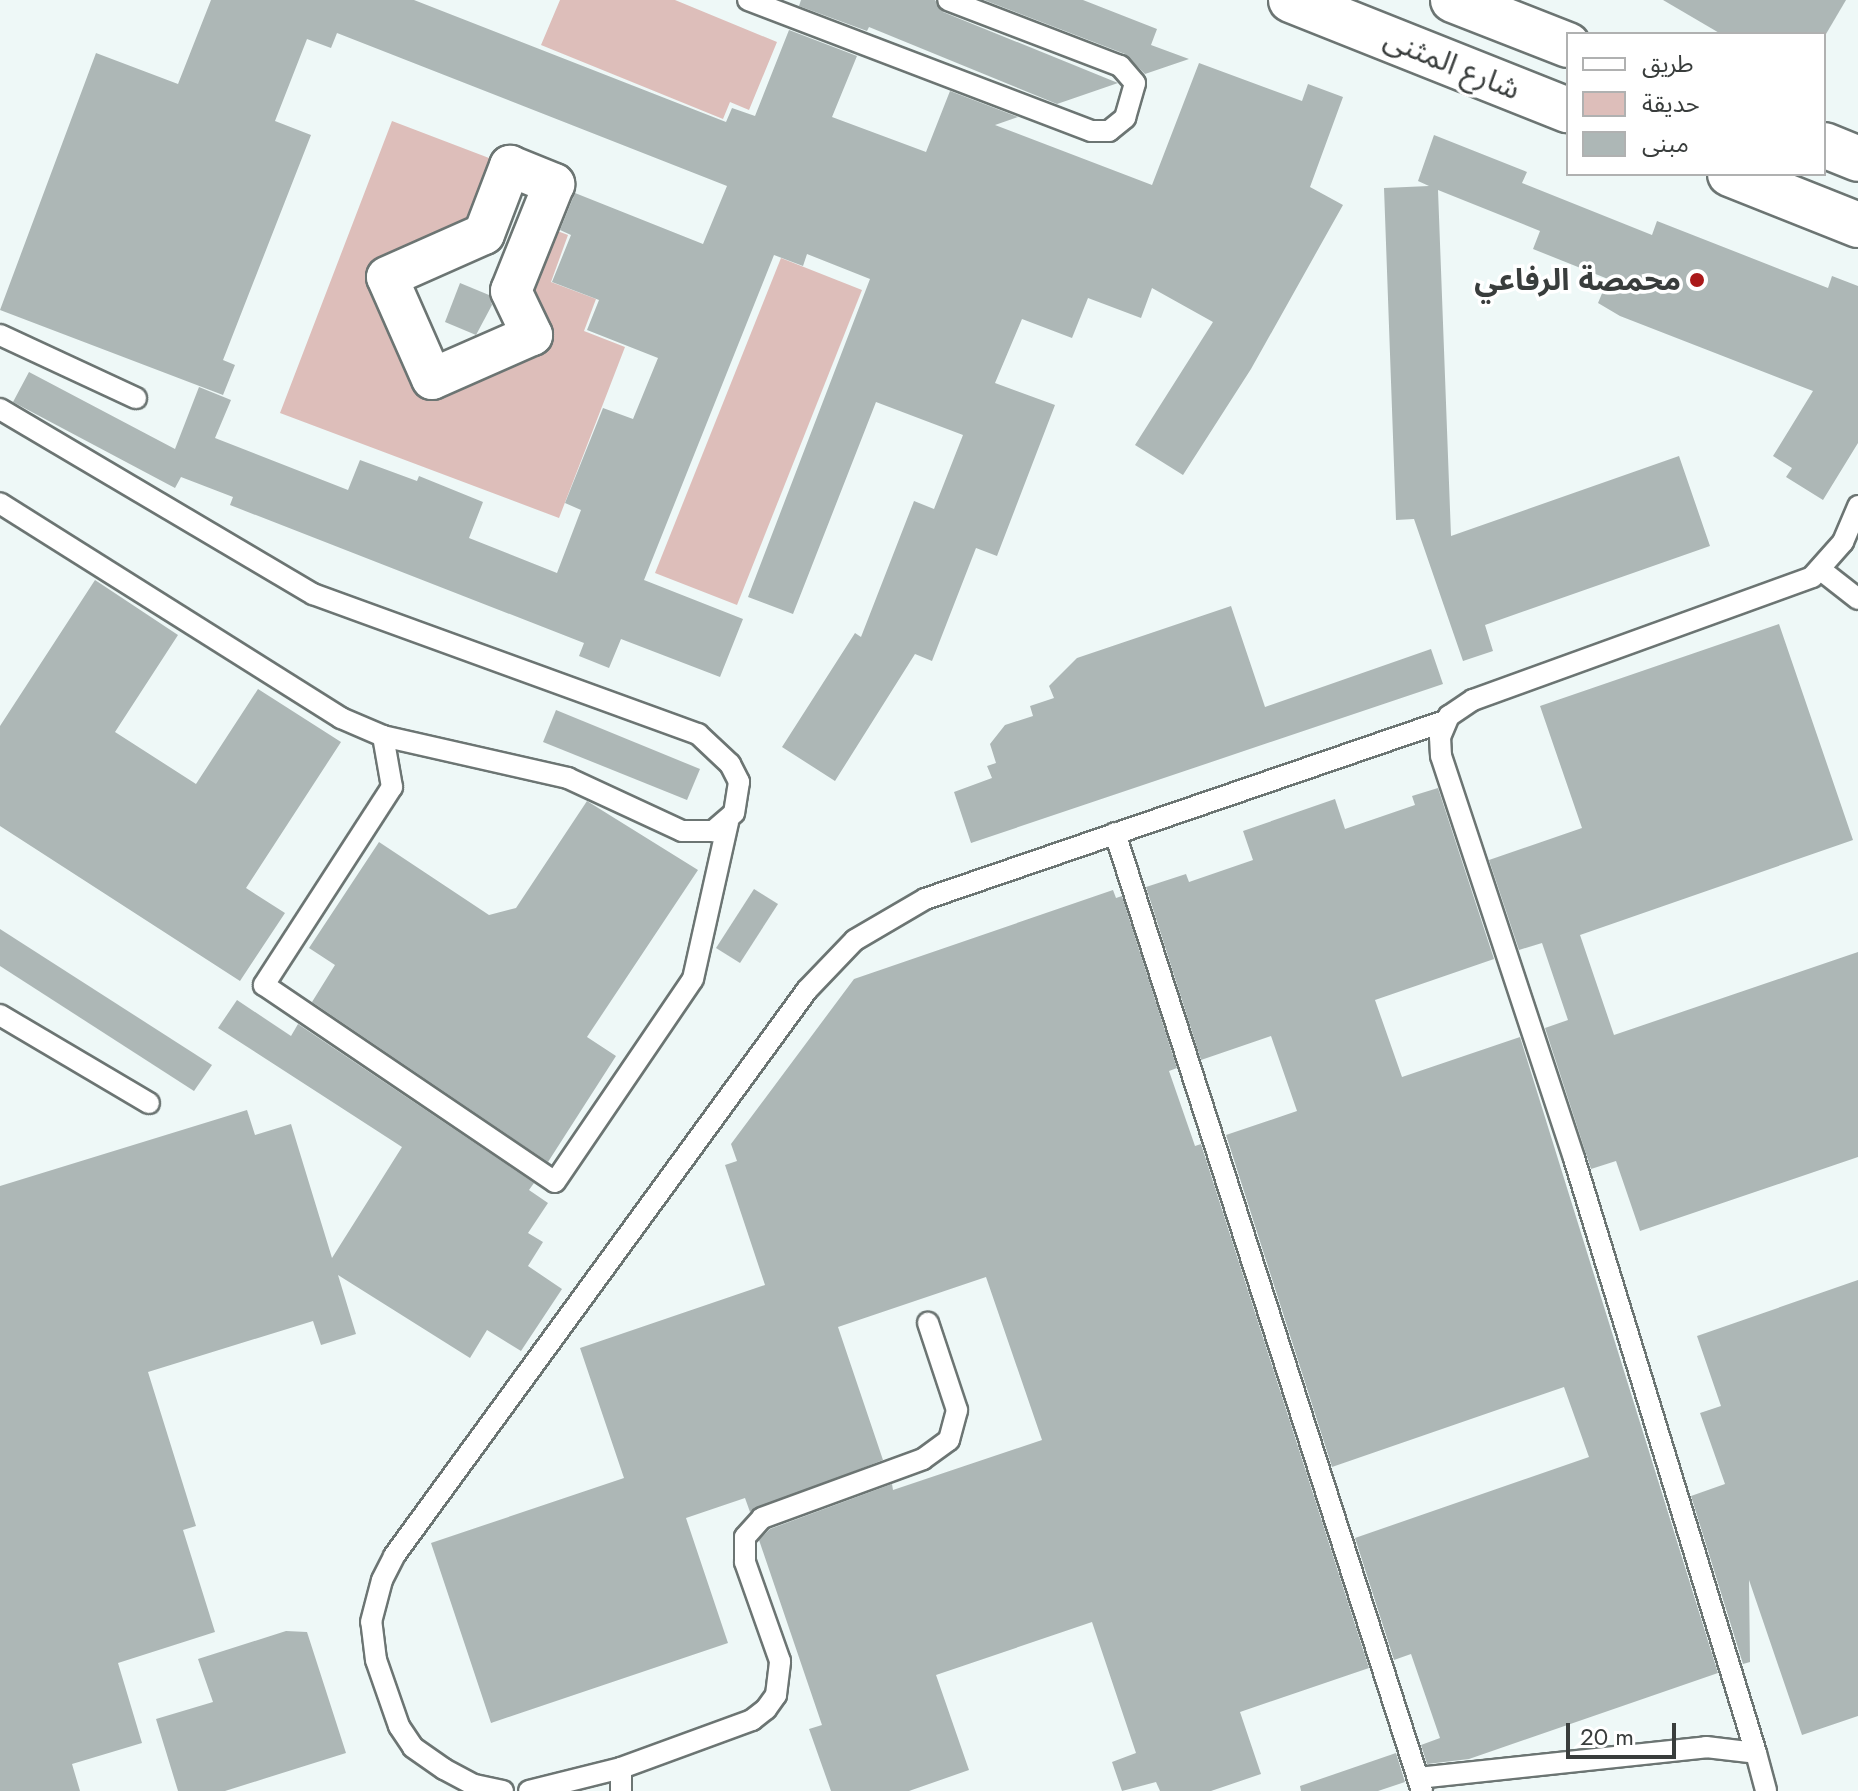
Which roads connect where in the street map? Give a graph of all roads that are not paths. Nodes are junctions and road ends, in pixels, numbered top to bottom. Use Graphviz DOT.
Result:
graph roads {
  1 [pos="748,0"];
  2 [pos="948,0"];
  3 [pos="1291,0"];
  4 [pos="1453,0"];
  5 [pos="1523,12"];
  6 [pos="1566,44"];
  7 [pos="1566,109"];
  8 [pos="1735,176"];
  9 [pos="1858,225"];
  10 [pos="484,234"];
  11 [pos="0,335"];
  12 [pos="136,398"];
  13 [pos="0,409"];
  14 [pos="0,503"];
  15 [pos="1858,506"];
  16 [pos="1821,570"];
  17 [pos="1858,599"];
  18 [pos="1445,721"];
  19 [pos="383,736"];
  20 [pos="728,822"];
  21 [pos="1115,833"];
  22 [pos="0,1015"];
  23 [pos="149,1103"];
  24 [pos="928,1323"];
  25 [pos="1756,1753"];
  26 [pos="621,1768"];
  27 [pos="1420,1784"];
  28 [pos="583,1786"];
  29 [pos="503,1791"];
  30 [pos="529,1791"];
  31 [pos="621,1791"];
  32 [pos="1766,1791"];
  1 -- 2 [label="lane"];
  3 -- 7 [label="street, شارع المثنى"];
  4 -- 5 [label="street, شارع المثنى"];
  5 -- 6 [label="street, شارع المثنى"];
  8 -- 9 [label="street"];
  10 -- 10 [label="street"];
  11 -- 12 [label="lane"];
  13 -- 20 [label="lane"];
  14 -- 19 [label="lane"];
  15 -- 16 [label="lane"];
  16 -- 17 [label="lane"];
  16 -- 18 [label="lane"];
  18 -- 21 [label="lane"];
  18 -- 25 [label="lane"];
  19 -- 20 [label="lane"];
  19 -- 20 [label="lane"];
  21 -- 27 [label="lane"];
  21 -- 29 [label="lane"];
  22 -- 23 [label="lane"];
  24 -- 26 [label="lane"];
  25 -- 27 [label="lane"];
  25 -- 32 [label="lane"];
  26 -- 28 [label="lane"];
  26 -- 31 [label="lane"];
  28 -- 30 [label="lane"];
}
